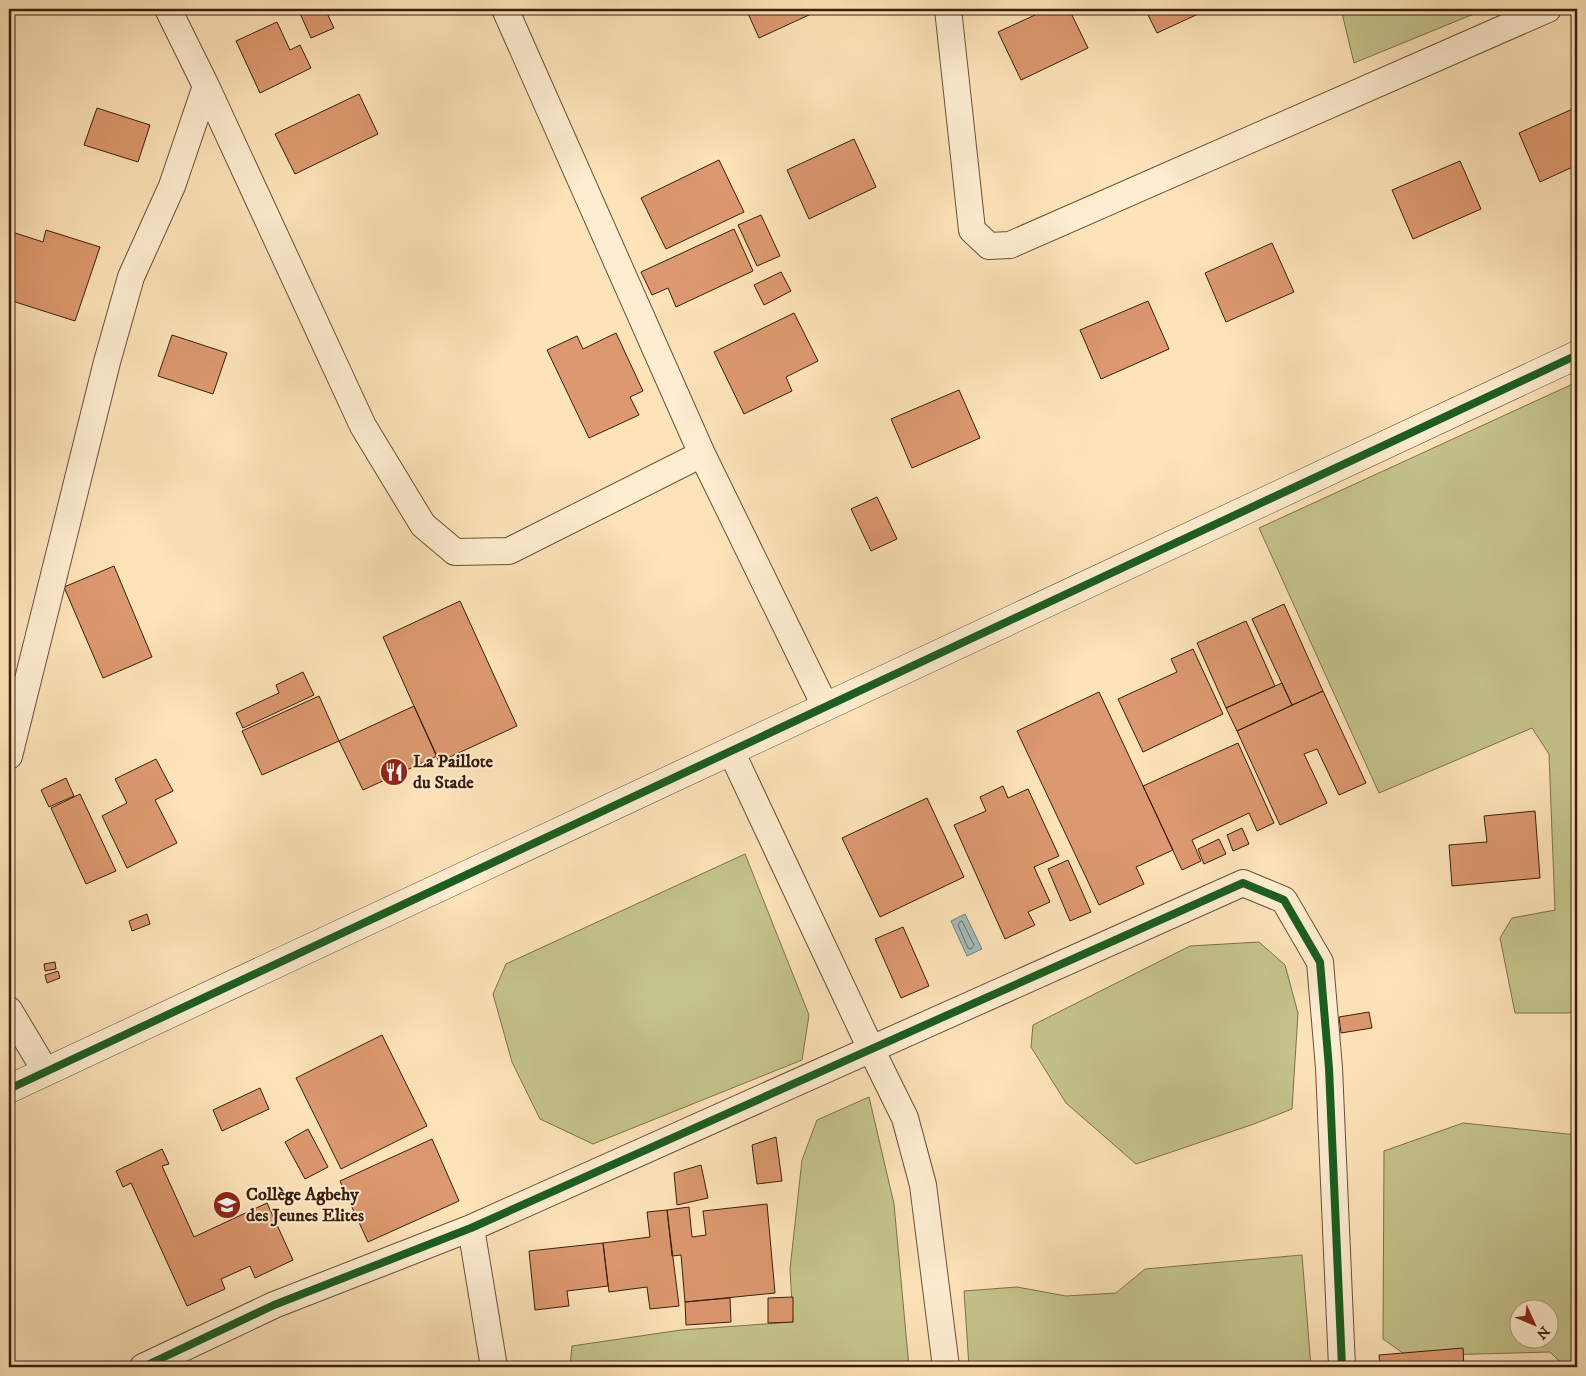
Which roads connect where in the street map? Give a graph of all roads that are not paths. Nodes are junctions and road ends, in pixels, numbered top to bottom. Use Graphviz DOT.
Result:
graph roads {
  1 [pos="168,9"];
  2 [pos="505,9"];
  3 [pos="948,9"];
  4 [pos="1548,9"];
  5 [pos="206,86"];
  6 [pos="1577,355"];
  7 [pos="702,454"];
  8 [pos="825,706"];
  9 [pos="731,751"];
  10 [pos="9,756"];
  11 [pos="9,1010"];
  12 [pos="871,1049"];
  13 [pos="46,1072"];
  14 [pos="9,1089"];
  15 [pos="471,1228"];
  16 [pos="143,1367"];
  17 [pos="494,1367"];
  18 [pos="946,1367"];
  19 [pos="1342,1367"];
  1 -- 5 [label="street"];
  2 -- 7 [label="street"];
  3 -- 4 [label="street"];
  5 -- 7 [label="street"];
  5 -- 10 [label="street"];
  6 -- 8 [label="street"];
  7 -- 8 [label="street"];
  8 -- 9 [label="street"];
  9 -- 12 [label="street"];
  9 -- 13 [label="street"];
  11 -- 13 [label="street"];
  12 -- 15 [label="street"];
  12 -- 18 [label="street"];
  12 -- 19 [label="street"];
  13 -- 14 [label="street"];
  15 -- 16 [label="street"];
  15 -- 17 [label="street"];
}
